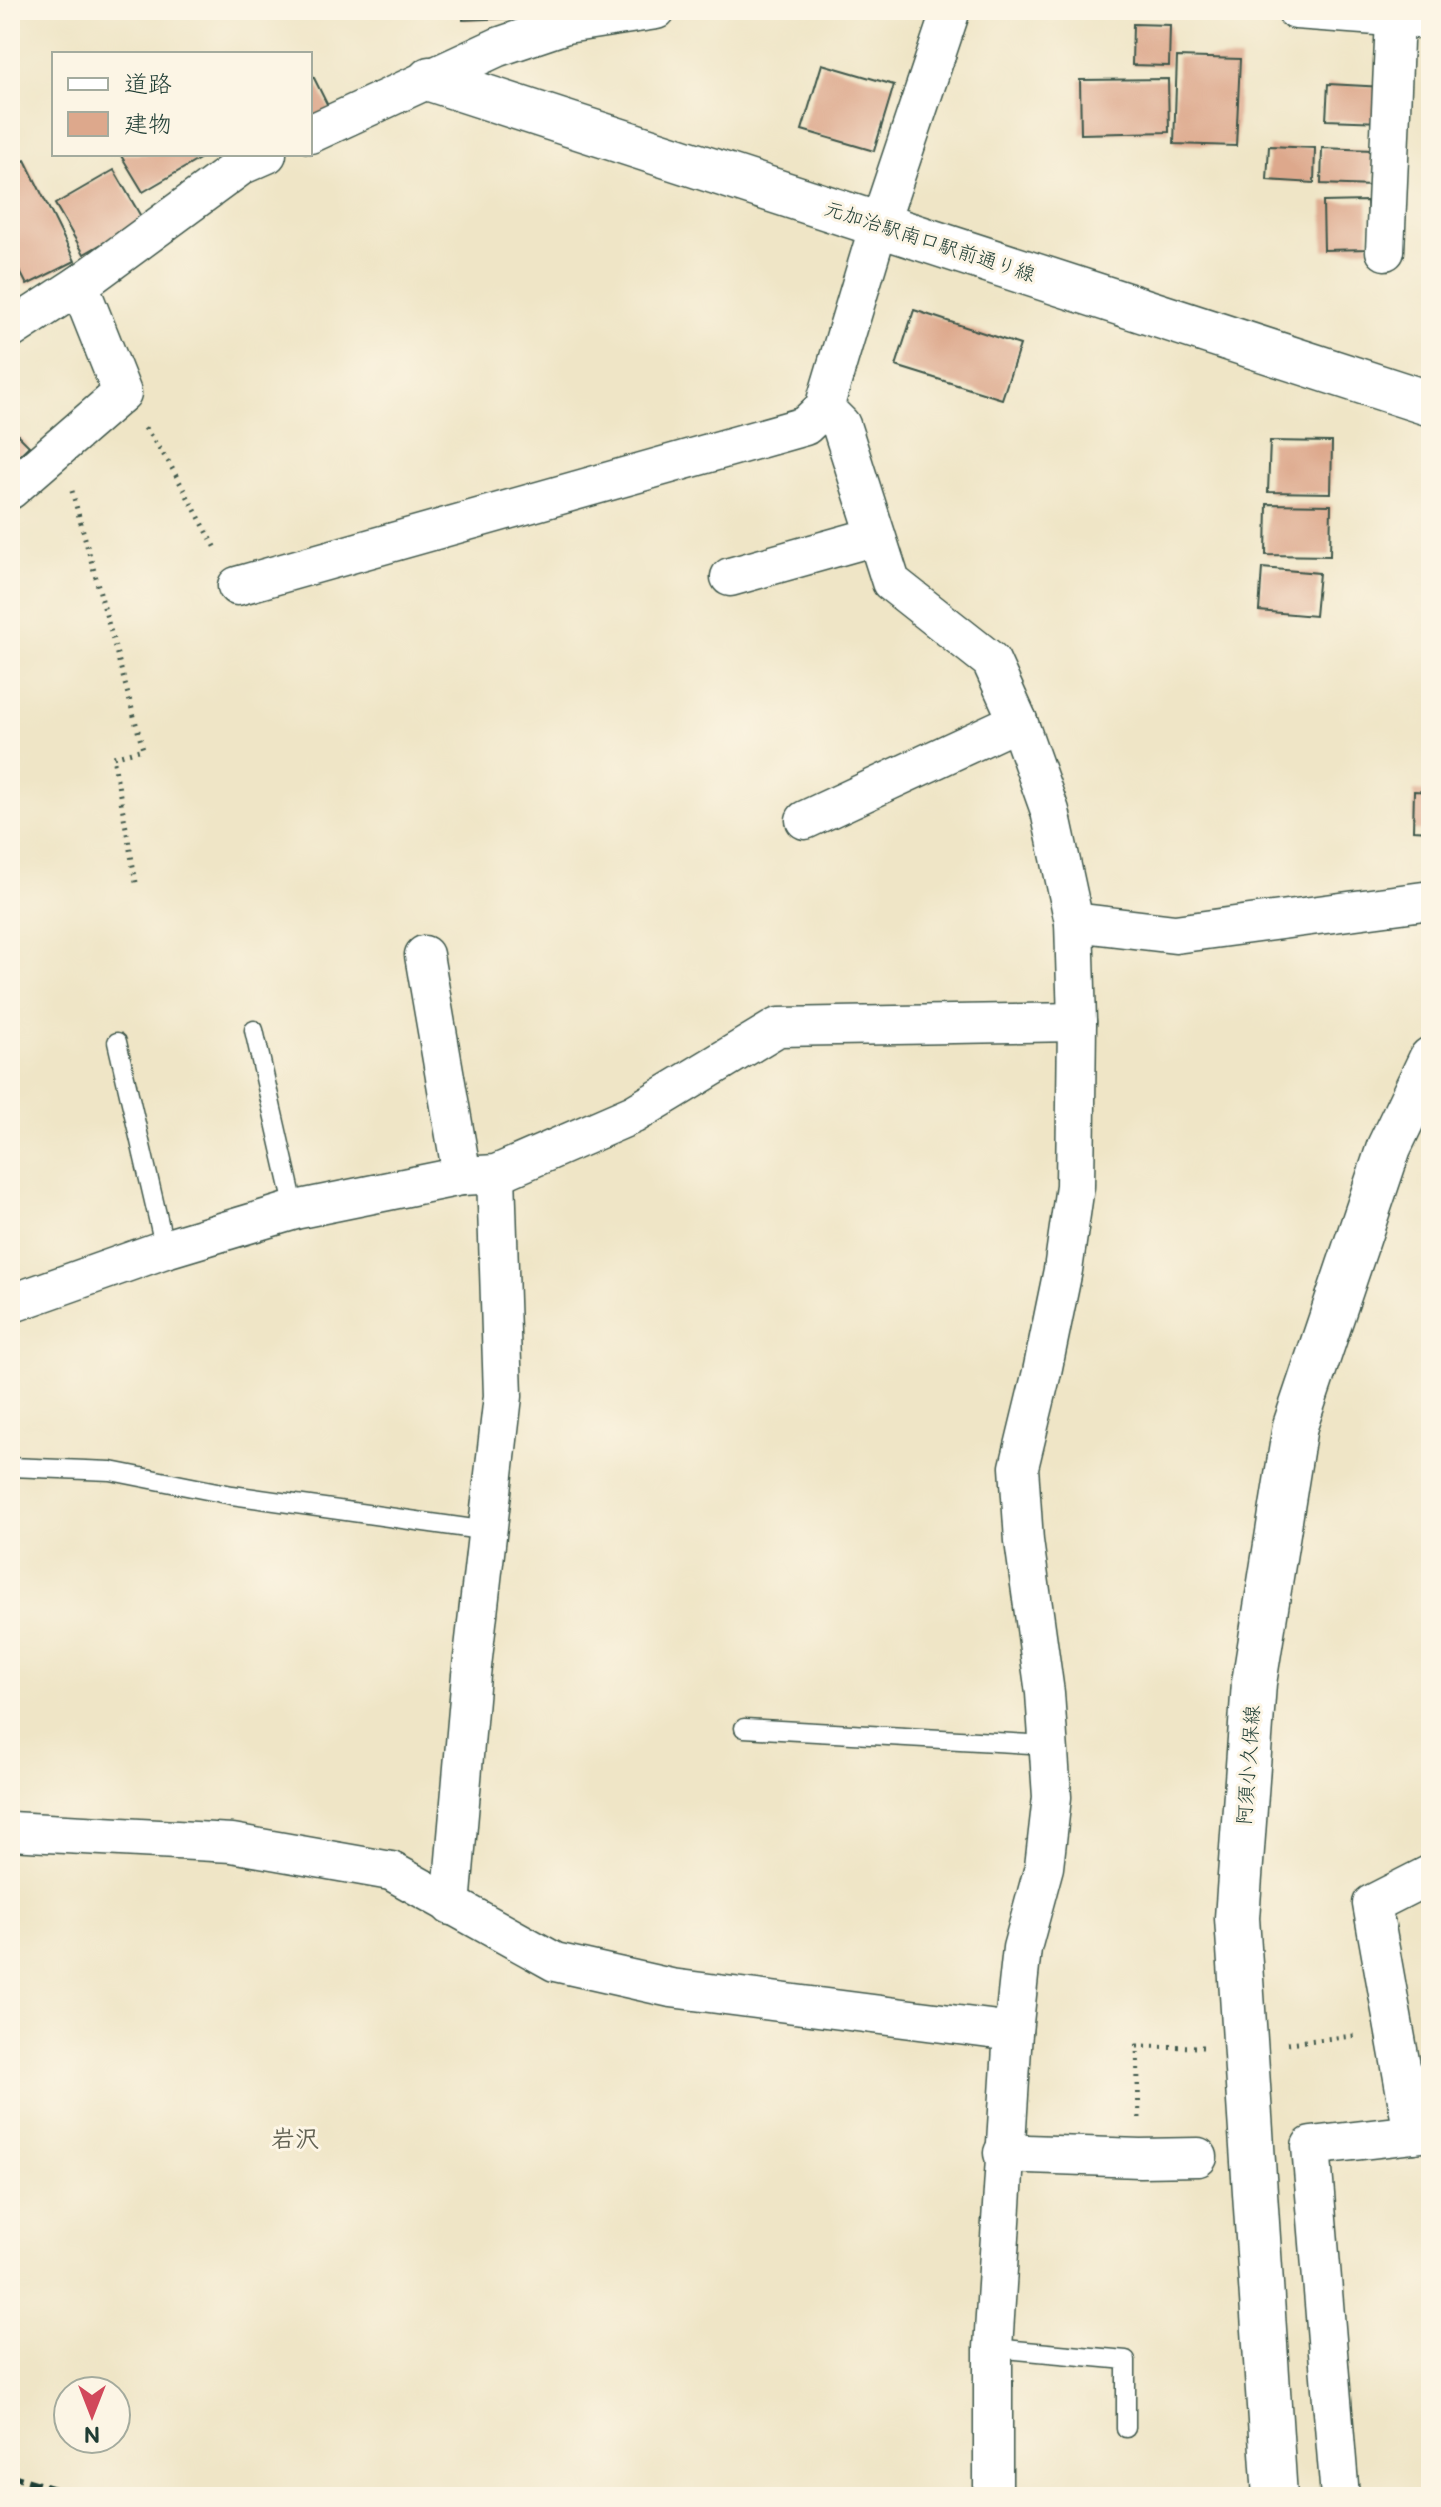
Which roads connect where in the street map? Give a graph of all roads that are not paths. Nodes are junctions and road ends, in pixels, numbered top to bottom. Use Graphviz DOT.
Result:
graph roads {
  1 [pos="656,10"];
  2 [pos="951,10"];
  3 [pos="1296,10"];
  4 [pos="569,17"];
  5 [pos="1413,19"];
  6 [pos="430,79"];
  7 [pos="312,133"];
  8 [pos="262,156"];
  9 [pos="879,225"];
  10 [pos="1385,251"];
  11 [pos="79,285"];
  12 [pos="10,330"];
  13 [pos="1431,404"];
  14 [pos="824,408"];
  15 [pos="10,490"];
  16 [pos="876,536"];
  17 [pos="730,577"];
  18 [pos="237,586"];
  19 [pos="1018,721"];
  20 [pos="805,820"];
  21 [pos="1431,900"];
  22 [pos="1074,922"];
  23 [pos="424,955"];
  24 [pos="1077,1022"];
  25 [pos="254,1030"];
  26 [pos="117,1042"];
  27 [pos="1431,1059"];
  28 [pos="479,1175"];
  29 [pos="295,1210"];
  30 [pos="165,1249"];
  31 [pos="10,1304"];
  32 [pos="10,1467"];
  33 [pos="488,1531"];
  34 [pos="744,1728"];
  35 [pos="1049,1745"];
  36 [pos="10,1831"];
  37 [pos="1431,1874"];
  38 [pos="451,1906"];
  39 [pos="1013,2032"];
  40 [pos="1422,2133"];
  41 [pos="1003,2153"];
  42 [pos="1198,2157"];
  43 [pos="993,2348"];
  44 [pos="1126,2428"];
  45 [pos="993,2497"];
  46 [pos="1275,2497"];
  47 [pos="1340,2497"];
  1 -- 4 [label="street"];
  2 -- 9 [label="street"];
  3 -- 5 [label="street"];
  4 -- 6 [label="street"];
  5 -- 10 [label="street"];
  6 -- 7 [label="street"];
  6 -- 9 [label="street, 元加治駅南口駅前通り線"];
  8 -- 11 [label="street"];
  9 -- 13 [label="street, 元加治駅南口駅前通り線"];
  9 -- 14 [label="street"];
  11 -- 12 [label="street"];
  11 -- 15 [label="street"];
  14 -- 16 [label="street"];
  14 -- 18 [label="street"];
  16 -- 17 [label="street"];
  16 -- 19 [label="street"];
  19 -- 20 [label="street"];
  19 -- 22 [label="street"];
  21 -- 22 [label="street"];
  22 -- 24 [label="street"];
  23 -- 28 [label="street"];
  24 -- 28 [label="street"];
  24 -- 35 [label="street"];
  25 -- 29 [label="lane"];
  26 -- 30 [label="lane"];
  27 -- 46 [label="street, 阿須小久保線"];
  28 -- 29 [label="street"];
  28 -- 33 [label="street"];
  29 -- 30 [label="street"];
  30 -- 31 [label="street"];
  32 -- 33 [label="lane"];
  33 -- 38 [label="street"];
  34 -- 35 [label="lane"];
  35 -- 39 [label="street"];
  36 -- 38 [label="street"];
  37 -- 40 [label="street"];
  38 -- 39 [label="street"];
  39 -- 41 [label="street"];
  40 -- 47 [label="street"];
  41 -- 42 [label="street"];
  41 -- 43 [label="street"];
  43 -- 44 [label="lane"];
  43 -- 45 [label="street"];
}
